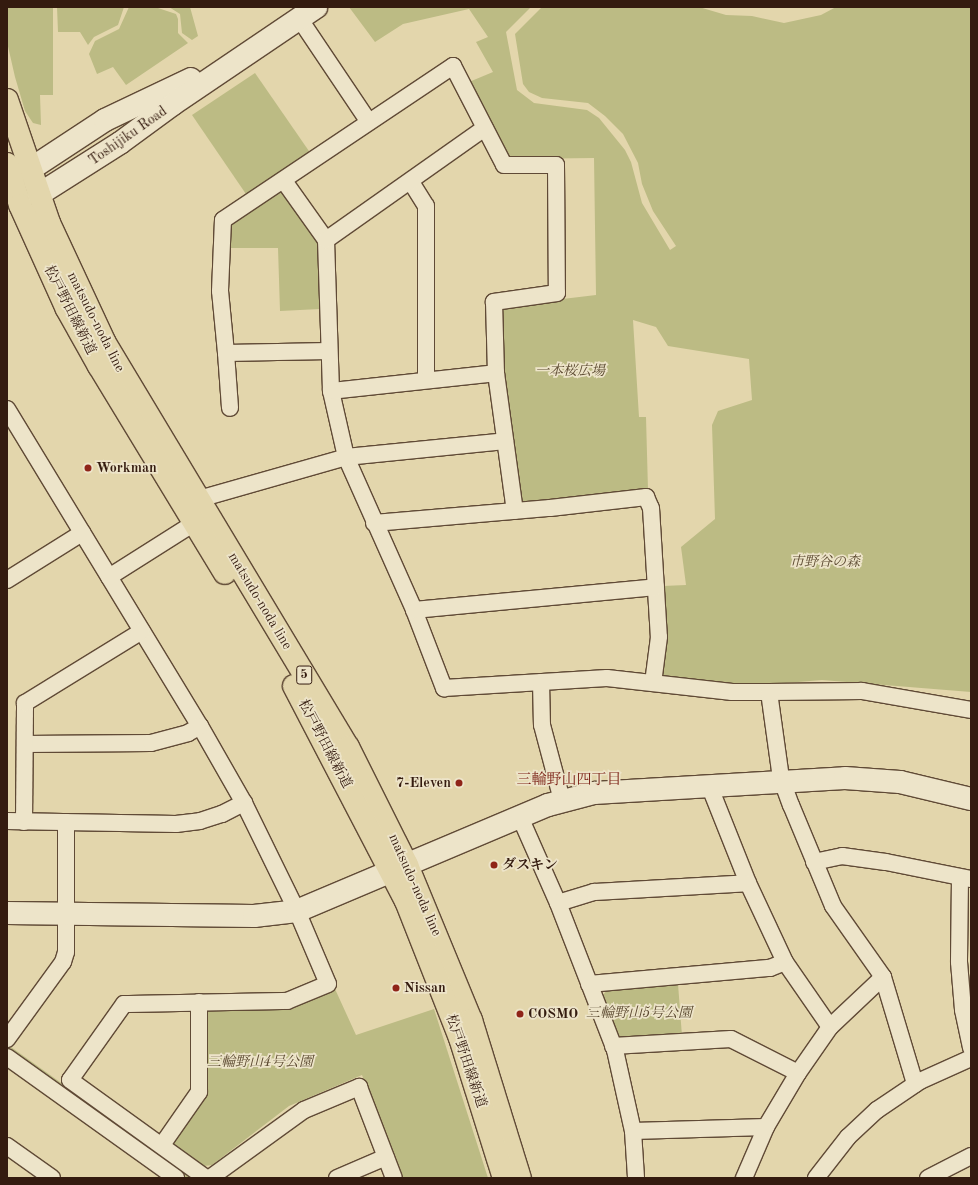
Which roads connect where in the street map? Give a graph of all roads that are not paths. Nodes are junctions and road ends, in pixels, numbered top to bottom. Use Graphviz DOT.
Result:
graph roads {
  1 [pos="307,13"];
  2 [pos="246,54"];
  3 [pos="7,100"];
  4 [pos="369,122"];
  5 [pos="485,128"];
  6 [pos="14,175"];
  7 [pos="284,180"];
  8 [pos="411,182"];
  9 [pos="22,204"];
  10 [pos="326,240"];
  11 [pos="329,351"];
  12 [pos="226,353"];
  13 [pos="496,374"];
  14 [pos="426,379"];
  15 [pos="331,391"];
  16 [pos="230,408"];
  17 [pos="7,409"];
  18 [pos="505,441"];
  19 [pos="346,457"];
  20 [pos="199,499"];
  21 [pos="515,511"];
  22 [pos="194,523"];
  23 [pos="374,523"];
  24 [pos="82,533"];
  25 [pos="109,577"];
  26 [pos="7,580"];
  27 [pos="656,587"];
  28 [pos="414,610"];
  29 [pos="142,632"];
  30 [pos="541,682"];
  31 [pos="653,683"];
  32 [pos="769,692"];
  33 [pos="971,710"];
  34 [pos="200,726"];
  35 [pos="25,744"];
  36 [pos="782,781"];
  37 [pos="709,785"];
  38 [pos="971,799"];
  39 [pos="562,800"];
  40 [pos="244,803"];
  41 [pos="520,817"];
  42 [pos="7,822"];
  43 [pos="24,822"];
  44 [pos="66,822"];
  45 [pos="814,862"];
  46 [pos="400,869"];
  47 [pos="965,878"];
  48 [pos="748,883"];
  49 [pos="558,903"];
  50 [pos="297,911"];
  51 [pos="7,913"];
  52 [pos="66,913"];
  53 [pos="785,962"];
  54 [pos="883,976"];
  55 [pos="589,984"];
  56 [pos="199,1002"];
  57 [pos="830,1027"];
  58 [pos="7,1039"];
  59 [pos="613,1046"];
  60 [pos="971,1048"];
  61 [pos="7,1057"];
  62 [pos="971,1058"];
  63 [pos="798,1074"];
  64 [pos="915,1084"];
  65 [pos="766,1127"];
  66 [pos="633,1131"];
  67 [pos="162,1145"];
  68 [pos="7,1146"];
  69 [pos="971,1156"];
  70 [pos="386,1158"];
  71 [pos="52,1178"];
  72 [pos="176,1178"];
  73 [pos="206,1178"];
  74 [pos="210,1178"];
  75 [pos="337,1178"];
  76 [pos="394,1178"];
  77 [pos="504,1178"];
  78 [pos="520,1178"];
  79 [pos="636,1178"];
  80 [pos="744,1178"];
  81 [pos="816,1178"];
  82 [pos="928,1178"];
  1 -- 2 [label="street, Toshijiku Road"];
  1 -- 4 [label="street"];
  2 -- 6 [label="street, Toshijiku Road"];
  2 -- 9 [label="street, Toshijiku Road"];
  3 -- 6 [label="main road, matsudo-noda line / 5"];
  4 -- 5 [label="street"];
  4 -- 7 [label="street"];
  5 -- 8 [label="street"];
  5 -- 13 [label="street"];
  6 -- 9 [label="main road, matsudo-noda line / 5"];
  7 -- 10 [label="street"];
  7 -- 12 [label="street"];
  8 -- 10 [label="street"];
  8 -- 14 [label="street"];
  9 -- 20 [label="main road, matsudo-noda line / 5"];
  9 -- 22 [label="main road, 松戸野田線新道 / 5"];
  10 -- 11 [label="street"];
  11 -- 12 [label="street"];
  11 -- 15 [label="street"];
  12 -- 16 [label="street"];
  13 -- 14 [label="street"];
  13 -- 18 [label="street"];
  14 -- 15 [label="street"];
  15 -- 19 [label="street"];
  17 -- 24 [label="street"];
  18 -- 19 [label="street"];
  18 -- 21 [label="street"];
  19 -- 20 [label="street"];
  19 -- 23 [label="street"];
  20 -- 46 [label="main road, matsudo-noda line / 5"];
  21 -- 23 [label="street"];
  21 -- 27 [label="street"];
  22 -- 25 [label="street"];
  22 -- 46 [label="main road, 松戸野田線新道 / 5"];
  23 -- 28 [label="street"];
  24 -- 25 [label="street"];
  24 -- 26 [label="street"];
  25 -- 29 [label="street"];
  27 -- 28 [label="street"];
  27 -- 31 [label="street"];
  28 -- 30 [label="street"];
  29 -- 34 [label="street"];
  29 -- 35 [label="street"];
  30 -- 31 [label="street"];
  30 -- 39 [label="street"];
  31 -- 32 [label="street"];
  32 -- 33 [label="street"];
  32 -- 36 [label="street"];
  34 -- 35 [label="street"];
  34 -- 40 [label="street"];
  35 -- 43 [label="street"];
  36 -- 37 [label="street"];
  36 -- 38 [label="street"];
  36 -- 45 [label="street"];
  37 -- 39 [label="street"];
  37 -- 48 [label="street"];
  39 -- 41 [label="street"];
  40 -- 44 [label="street"];
  40 -- 50 [label="street"];
  41 -- 46 [label="street"];
  41 -- 49 [label="street"];
  42 -- 43 [label="street"];
  43 -- 44 [label="street"];
  44 -- 52 [label="street"];
  45 -- 47 [label="street"];
  45 -- 54 [label="street"];
  46 -- 50 [label="street"];
  46 -- 77 [label="main road, 松戸野田線新道 / 5"];
  46 -- 78 [label="main road, matsudo-noda line / 5"];
  47 -- 60 [label="street"];
  48 -- 49 [label="street"];
  48 -- 53 [label="street"];
  49 -- 55 [label="street"];
  50 -- 52 [label="street"];
  50 -- 56 [label="street"];
  51 -- 52 [label="street"];
  52 -- 58 [label="street"];
  53 -- 55 [label="street"];
  53 -- 57 [label="street"];
  54 -- 57 [label="street"];
  54 -- 64 [label="street"];
  55 -- 59 [label="street"];
  56 -- 67 [label="street"];
  56 -- 67 [label="street"];
  57 -- 63 [label="street"];
  59 -- 63 [label="street"];
  59 -- 66 [label="street"];
  61 -- 72 [label="street"];
  62 -- 64 [label="street"];
  63 -- 65 [label="street"];
  64 -- 81 [label="street"];
  65 -- 66 [label="street"];
  65 -- 80 [label="street"];
  66 -- 79 [label="street"];
  67 -- 73 [label="street"];
  68 -- 71 [label="street"];
  69 -- 82 [label="street"];
  70 -- 74 [label="street"];
  70 -- 75 [label="street"];
  70 -- 76 [label="street"];
}
